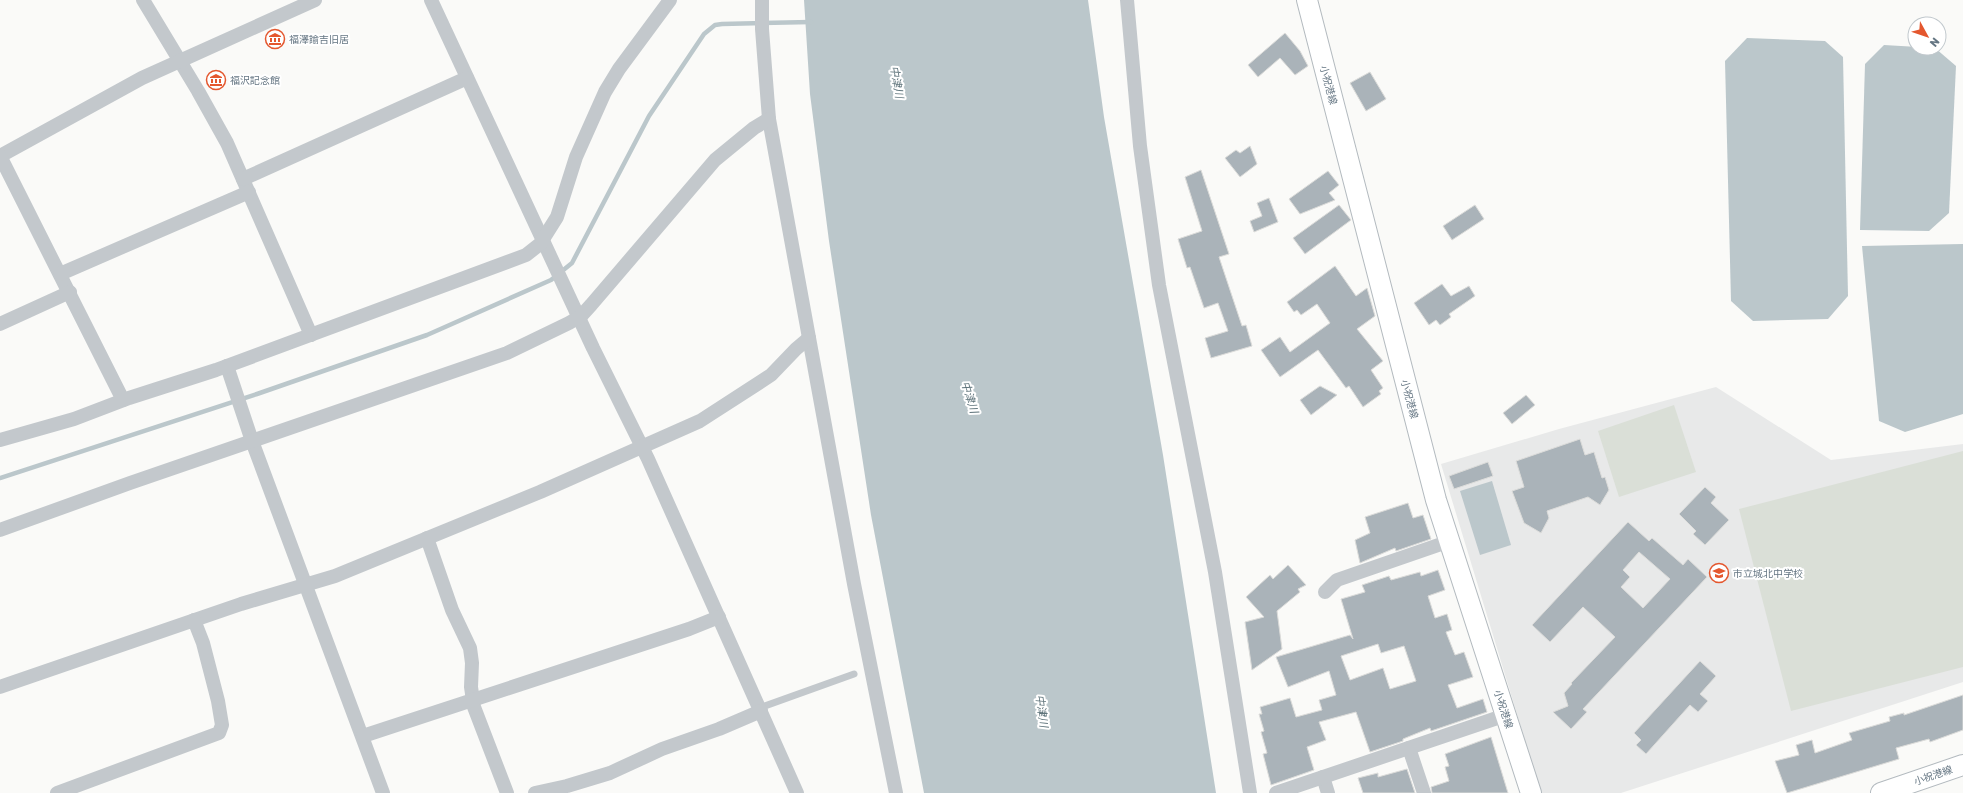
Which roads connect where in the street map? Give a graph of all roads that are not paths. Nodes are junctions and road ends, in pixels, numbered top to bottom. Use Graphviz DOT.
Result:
graph roads {
  1 [pos="143,0"];
  2 [pos="315,0"];
  3 [pos="431,0"];
  4 [pos="670,0"];
  5 [pos="762,0"];
  6 [pos="1127,0"];
  7 [pos="1307,0"];
  8 [pos="179,61"];
  9 [pos="467,78"];
  10 [pos="769,119"];
  11 [pos="0,156"];
  12 [pos="243,179"];
  13 [pos="249,192"];
  14 [pos="543,240"];
  15 [pos="60,274"];
  16 [pos="70,292"];
  17 [pos="579,317"];
  18 [pos="0,324"];
  19 [pos="311,335"];
  20 [pos="810,338"];
  21 [pos="227,366"];
  22 [pos="123,400"];
  23 [pos="0,440"];
  24 [pos="252,441"];
  25 [pos="643,447"];
  26 [pos="0,530"];
  27 [pos="427,538"];
  28 [pos="1450,541"];
  29 [pos="305,585"];
  30 [pos="1325,592"];
  31 [pos="718,617"];
  32 [pos="194,620"];
  33 [pos="854,674"];
  34 [pos="0,687"];
  35 [pos="473,701"];
  36 [pos="760,710"];
  37 [pos="1506,715"];
  38 [pos="363,736"];
  39 [pos="1409,748"];
  40 [pos="1963,765"];
  41 [pos="1323,777"];
  42 [pos="57,793"];
  43 [pos="383,793"];
  44 [pos="507,793"];
  45 [pos="535,793"];
  46 [pos="797,793"];
  47 [pos="896,793"];
  48 [pos="1250,793"];
  49 [pos="1276,793"];
  50 [pos="1328,793"];
  51 [pos="1424,793"];
  52 [pos="1531,793"];
  53 [pos="1881,793"];
  1 -- 8 [label="street"];
  2 -- 8 [label="street"];
  3 -- 9 [label="street"];
  4 -- 14 [label="street"];
  5 -- 10 [label="street"];
  6 -- 48 [label="street"];
  7 -- 28 [label="main road, 小祝港線"];
  8 -- 11 [label="street"];
  8 -- 12 [label="street"];
  9 -- 12 [label="street"];
  9 -- 14 [label="street"];
  10 -- 17 [label="street"];
  10 -- 20 [label="street"];
  11 -- 15 [label="street"];
  12 -- 13 [label="street"];
  13 -- 15 [label="street"];
  13 -- 19 [label="street"];
  14 -- 17 [label="street"];
  14 -- 19 [label="street"];
  15 -- 16 [label="street"];
  16 -- 18 [label="street"];
  16 -- 22 [label="street"];
  17 -- 24 [label="street"];
  17 -- 25 [label="street"];
  19 -- 21 [label="street"];
  20 -- 25 [label="street"];
  20 -- 47 [label="street"];
  21 -- 22 [label="street"];
  21 -- 24 [label="street"];
  22 -- 23 [label="street"];
  24 -- 26 [label="street"];
  24 -- 29 [label="street"];
  25 -- 27 [label="street"];
  25 -- 31 [label="street"];
  27 -- 29 [label="street"];
  27 -- 35 [label="street"];
  28 -- 30 [label="street"];
  28 -- 37 [label="main road, 小祝港線"];
  29 -- 32 [label="street"];
  29 -- 38 [label="street"];
  31 -- 35 [label="street"];
  31 -- 36 [label="street"];
  32 -- 34 [label="street"];
  32 -- 42 [label="street"];
  33 -- 36 [label="lane"];
  35 -- 38 [label="street"];
  35 -- 44 [label="street"];
  36 -- 45 [label="street"];
  36 -- 46 [label="street"];
  37 -- 39 [label="street"];
  37 -- 52 [label="main road, 小祝港線"];
  38 -- 43 [label="street"];
  39 -- 41 [label="street"];
  39 -- 51 [label="street"];
  40 -- 53 [label="main road, 小祝港線"];
  41 -- 49 [label="street"];
  41 -- 50 [label="street"];
}
